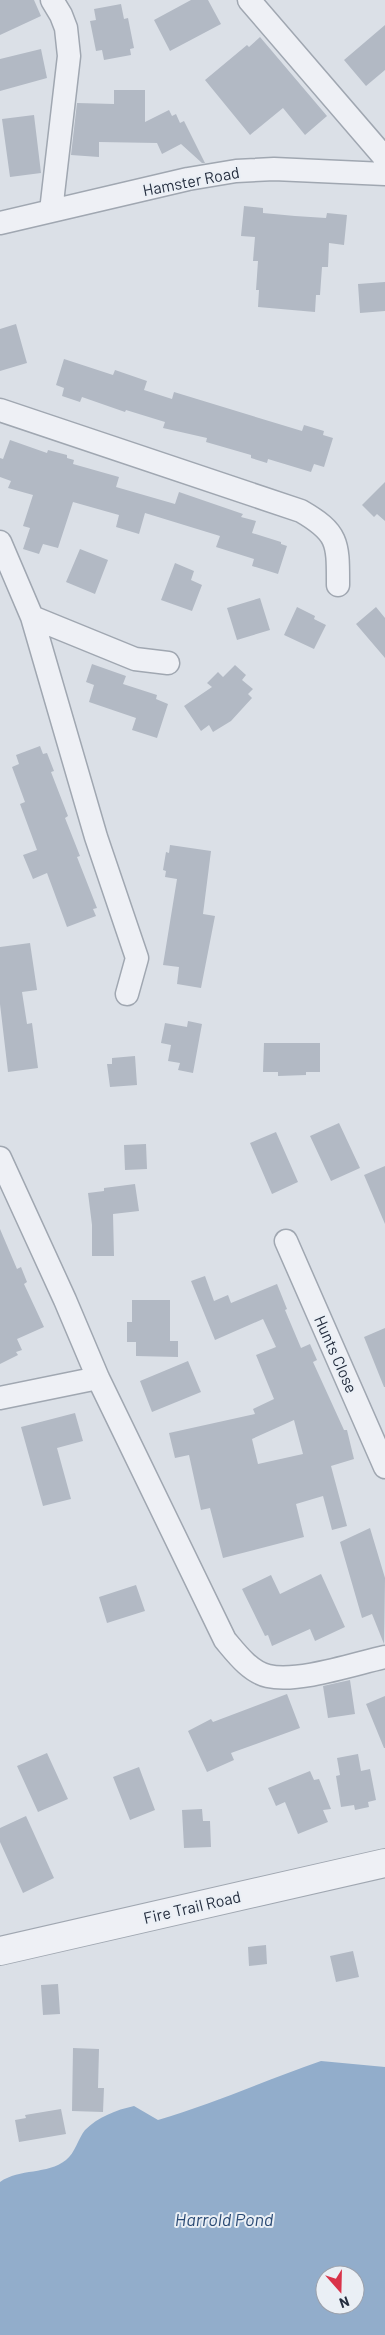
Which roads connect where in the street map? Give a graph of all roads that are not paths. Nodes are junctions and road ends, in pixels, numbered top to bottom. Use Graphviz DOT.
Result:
graph roads {
  1 [pos="52,0"];
  2 [pos="249,0"];
  3 [pos="385,158"];
  4 [pos="385,174"];
  5 [pos="50,211"];
  6 [pos="0,223"];
  7 [pos="0,410"];
  8 [pos="0,542"];
  9 [pos="338,585"];
  10 [pos="32,618"];
  11 [pos="168,663"];
  12 [pos="127,994"];
  13 [pos="0,1158"];
  14 [pos="286,1242"];
  15 [pos="98,1378"];
  16 [pos="0,1398"];
  17 [pos="385,1467"];
  18 [pos="385,1657"];
  19 [pos="385,1863"];
  20 [pos="0,1951"];
  1 -- 5 [label="street"];
  2 -- 3 [label="street"];
  4 -- 5 [label="street, Hamster Road"];
  5 -- 6 [label="street, Hamster Road"];
  7 -- 9 [label="street"];
  8 -- 10 [label="street"];
  10 -- 11 [label="street"];
  10 -- 12 [label="street"];
  13 -- 15 [label="street"];
  14 -- 17 [label="street, Hunts Close"];
  15 -- 16 [label="street"];
  15 -- 18 [label="street"];
  19 -- 20 [label="street, Fire Trail Road"];
}
